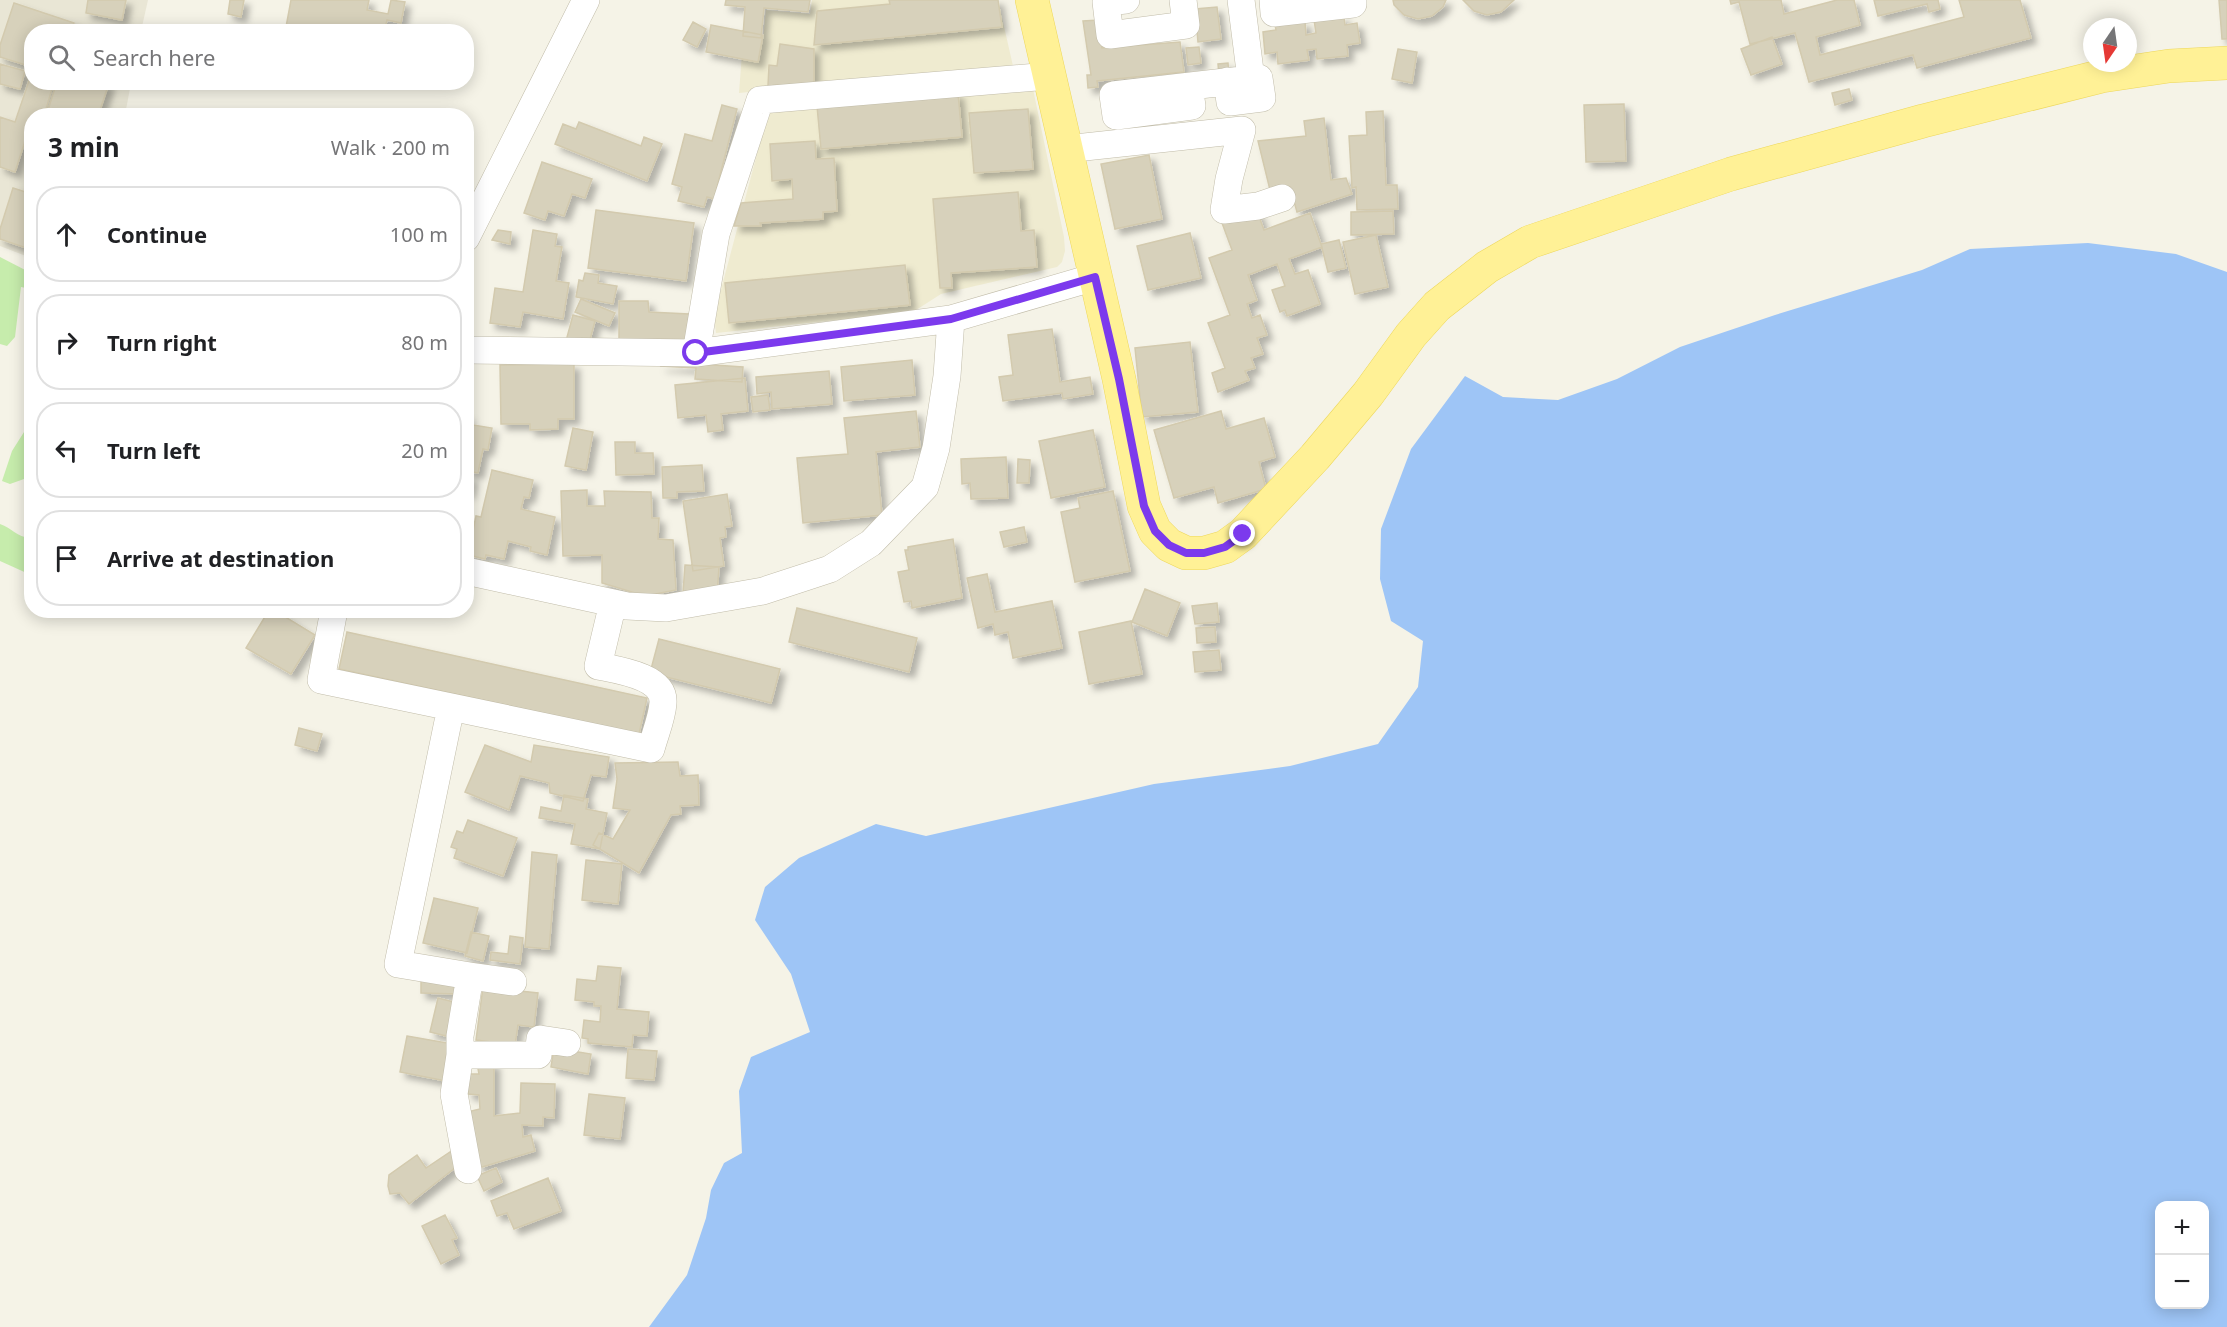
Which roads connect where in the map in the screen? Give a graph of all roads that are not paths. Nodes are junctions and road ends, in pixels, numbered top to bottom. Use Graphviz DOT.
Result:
graph roads {
  1 [pos="586,0"];
  2 [pos="1032,0"];
  3 [pos="1126,0"];
  4 [pos="1183,0"];
  5 [pos="1241,0"];
  6 [pos="1273,0"];
  7 [pos="1279,0"];
  8 [pos="1353,0"];
  9 [pos="2227,63"];
  10 [pos="1049,76"];
  11 [pos="1189,86"];
  12 [pos="1066,149"];
  13 [pos="1282,198"];
  14 [pos="474,222"];
  15 [pos="1095,277"];
  16 [pos="951,319"];
  17 [pos="474,350"];
  18 [pos="696,353"];
  19 [pos="474,573"];
  20 [pos="613,603"];
  21 [pos="333,618"];
  22 [pos="451,707"];
  23 [pos="470,976"];
  24 [pos="513,982"];
  25 [pos="567,1043"];
  26 [pos="459,1055"];
  27 [pos="468,1170"];
  1 -- 14 [label="street"];
  2 -- 10 [label="main road"];
  3 -- 4 [label="street"];
  5 -- 11 [label="street"];
  6 -- 7 [label="street"];
  6 -- 8 [label="street"];
  9 -- 15 [label="main road"];
  10 -- 12 [label="main road"];
  10 -- 18 [label="street"];
  12 -- 13 [label="street"];
  12 -- 15 [label="main road"];
  15 -- 16 [label="street"];
  16 -- 18 [label="street"];
  16 -- 20 [label="street"];
  17 -- 18 [label="street"];
  19 -- 20 [label="street"];
  20 -- 22 [label="street"];
  21 -- 22 [label="street"];
  22 -- 23 [label="street"];
  23 -- 24 [label="street"];
  23 -- 26 [label="street"];
  25 -- 26 [label="street"];
  26 -- 27 [label="street"];
}
